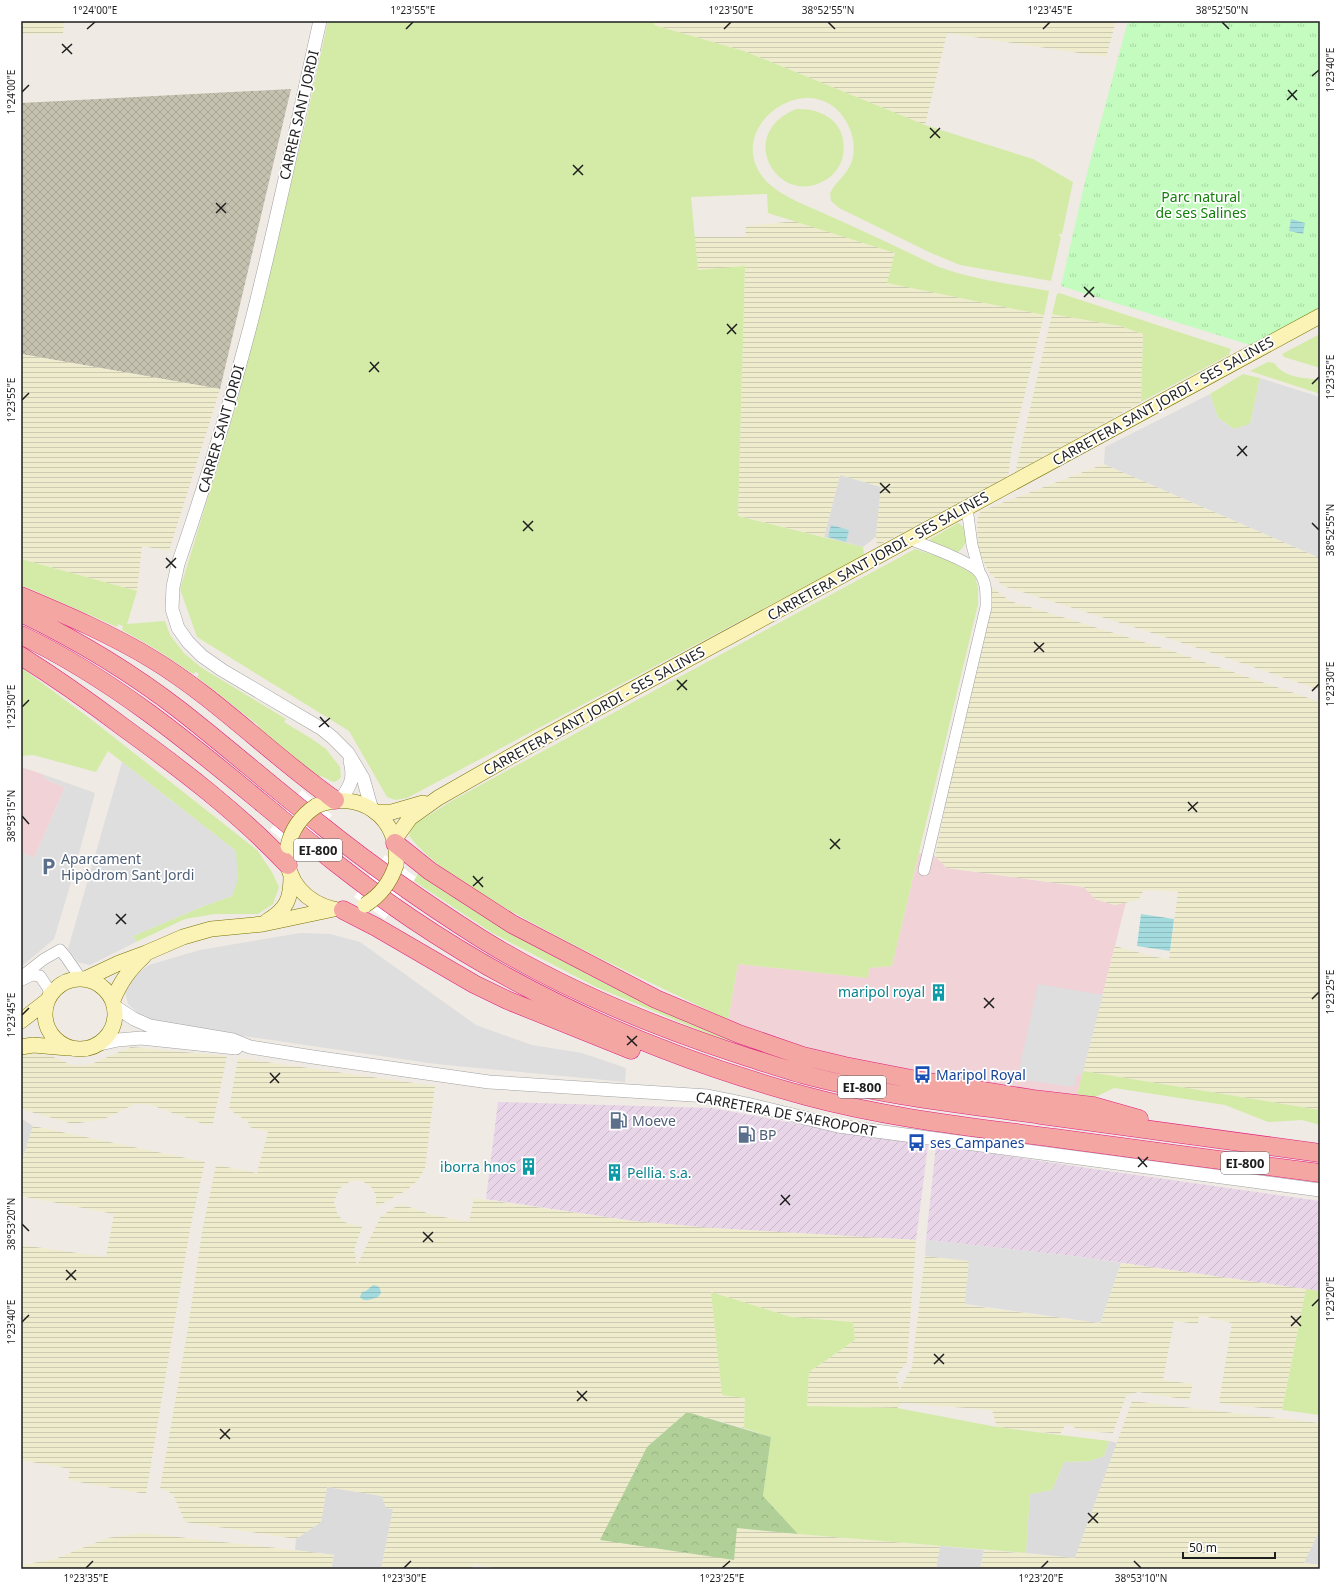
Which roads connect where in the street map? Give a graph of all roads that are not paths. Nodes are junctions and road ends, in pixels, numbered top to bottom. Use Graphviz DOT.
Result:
graph roads {
  1 [pos="320,21"];
  2 [pos="1320,316"];
  3 [pos="966,508"];
  4 [pos="909,539"];
  5 [pos="979,571"];
  6 [pos="21,596"];
  7 [pos="21,613"];
  8 [pos="21,635"];
  9 [pos="21,656"];
  10 [pos="348,753"];
  11 [pos="438,798"];
  12 [pos="338,800"];
  13 [pos="374,811"];
  14 [pos="394,841"];
  15 [pos="924,870"];
  16 [pos="290,871"];
  17 [pos="339,909"];
  18 [pos="263,924"];
  19 [pos="146,953"];
  20 [pos="21,979"];
  21 [pos="83,979"];
  22 [pos="49,998"];
  23 [pos="113,1003"];
  24 [pos="21,1021"];
  25 [pos="222,1038"];
  26 [pos="100,1044"];
  27 [pos="21,1047"];
  28 [pos="250,1047"];
  29 [pos="71,1048"];
  30 [pos="232,1048"];
  31 [pos="706,1066"];
  32 [pos="1200,1136"];
  33 [pos="1320,1153"];
  34 [pos="1320,1173"];
  35 [pos="1320,1190"];
  1 -- 10 [label="street, CARRER SANT JORDI"];
  2 -- 3 [label="main road, CARRETERA SANT JORDI - SES SALINES"];
  3 -- 4 [label="main road, CARRETERA SANT JORDI - SES SALINES"];
  3 -- 5 [label="street"];
  4 -- 5 [label="street"];
  4 -- 11 [label="main road, CARRETERA SANT JORDI - SES SALINES"];
  5 -- 15 [label="street"];
  6 -- 12 [label="highway"];
  7 -- 32 [label="highway, EI-800"];
  8 -- 31 [label="highway, EI-800"];
  9 -- 16 [label="highway"];
  10 -- 12 [label="street"];
  10 -- 13 [label="street, CARRER SANT JORDI"];
  11 -- 13 [label="main road, CARRETERA SANT JORDI - SES SALINES"];
  11 -- 14 [label="main road, CARRETERA SANT JORDI - SES SALINES"];
  12 -- 13 [label="main road"];
  12 -- 16 [label="main road, bridge"];
  13 -- 14 [label="main road"];
  14 -- 17 [label="main road, bridge"];
  14 -- 32 [label="highway"];
  16 -- 17 [label="main road"];
  16 -- 18 [label="main road"];
  17 -- 18 [label="main road"];
  17 -- 31 [label="highway"];
  18 -- 19 [label="main road"];
  19 -- 21 [label="main road"];
  19 -- 23 [label="main road"];
  20 -- 21 [label="street"];
  20 -- 22 [label="street"];
  21 -- 22 [label="main road"];
  21 -- 23 [label="main road"];
  22 -- 24 [label="main road"];
  22 -- 29 [label="main road"];
  23 -- 25 [label="street"];
  23 -- 26 [label="main road"];
  25 -- 28 [label="street"];
  25 -- 30 [label="street"];
  26 -- 29 [label="main road"];
  26 -- 30 [label="street"];
  27 -- 29 [label="main road"];
  28 -- 30 [label="street"];
  28 -- 35 [label="street, CARRETERA DE S'AEROPORT"];
  31 -- 34 [label="highway, EI-800"];
  32 -- 33 [label="highway, EI-800"];
}
